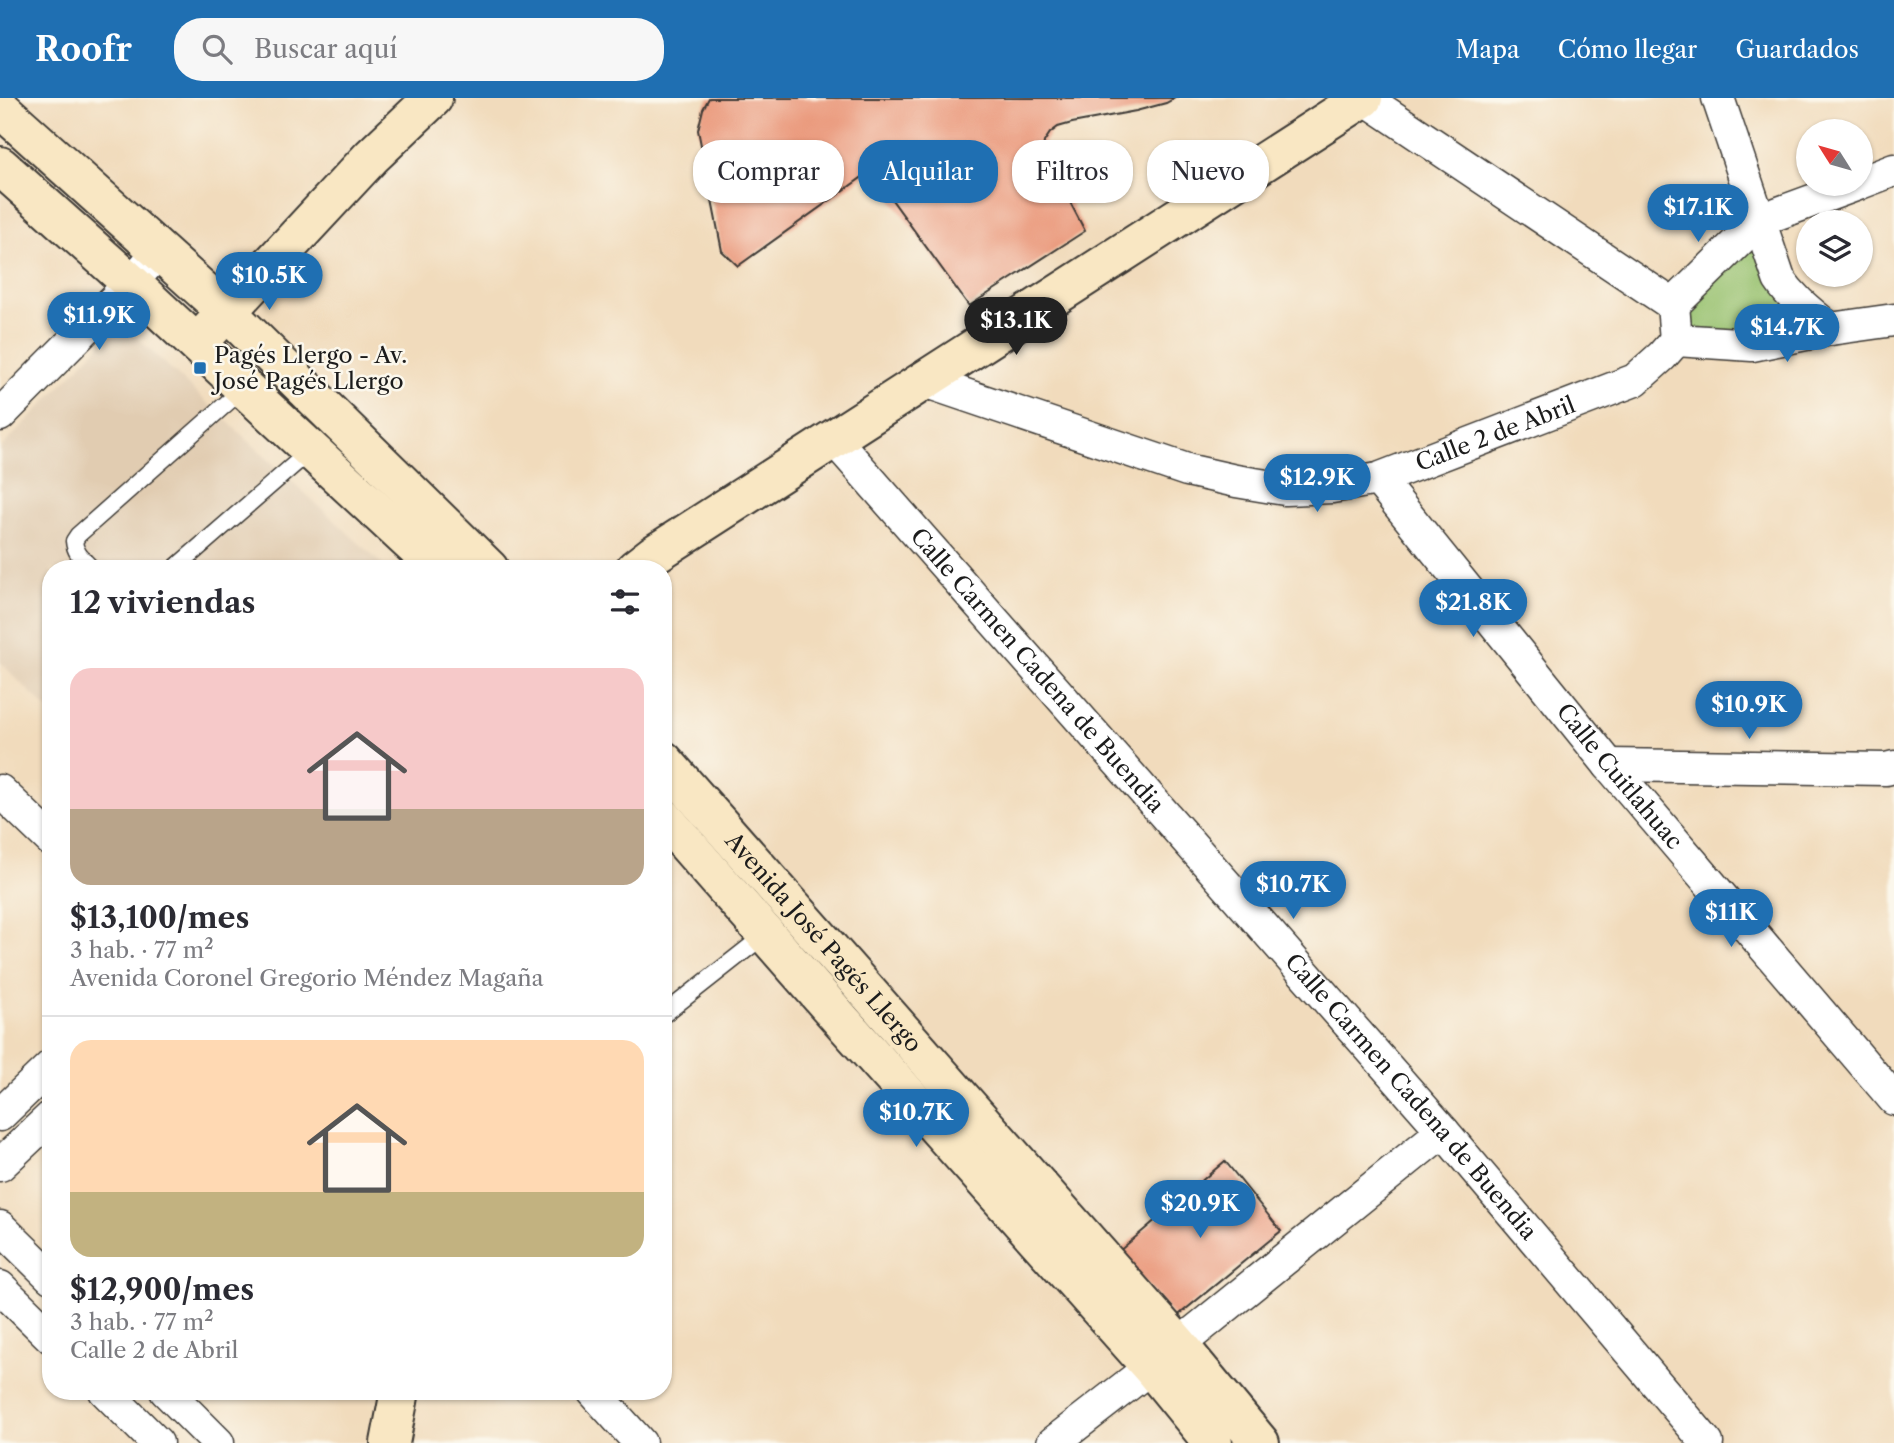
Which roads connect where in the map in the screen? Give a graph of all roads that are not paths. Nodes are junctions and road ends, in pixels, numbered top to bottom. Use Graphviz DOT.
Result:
graph roads {
  1 [pos="1364,98"];
  2 [pos="1718,98"];
  3 [pos="424,100"];
  4 [pos="0,108"];
  5 [pos="0,166"];
  6 [pos="1894,170"];
  7 [pos="1873,178"];
  8 [pos="1824,196"];
  9 [pos="1760,220"];
  10 [pos="159,251"];
  11 [pos="131,283"];
  12 [pos="1673,305"];
  13 [pos="227,312"];
  14 [pos="1894,320"];
  15 [pos="1830,329"];
  16 [pos="1676,340"];
  17 [pos="196,343"];
  18 [pos="924,381"];
  19 [pos="244,388"];
  20 [pos="0,415"];
  21 [pos="834,439"];
  22 [pos="311,450"];
  23 [pos="1378,479"];
  24 [pos="448,559"];
  25 [pos="84,560"];
  26 [pos="184,560"];
  27 [pos="647,560"];
  28 [pos="1609,765"];
  29 [pos="1894,767"];
  30 [pos="672,771"];
  31 [pos="0,792"];
  32 [pos="672,827"];
  33 [pos="42,832"];
  34 [pos="765,934"];
  35 [pos="672,1007"];
  36 [pos="42,1075"];
  37 [pos="1894,1099"];
  38 [pos="0,1115"];
  39 [pos="42,1125"];
  40 [pos="1443,1131"];
  41 [pos="0,1165"];
  42 [pos="0,1227"];
  43 [pos="42,1268"];
  44 [pos="0,1287"];
  45 [pos="42,1328"];
  46 [pos="1164,1355"];
  47 [pos="114,1400"];
  48 [pos="175,1400"];
  49 [pos="398,1400"];
  50 [pos="601,1400"];
  51 [pos="157,1443"];
  52 [pos="218,1443"];
  53 [pos="390,1443"];
  54 [pos="640,1443"];
  55 [pos="1053,1443"];
  56 [pos="1213,1443"];
  57 [pos="1261,1443"];
  58 [pos="1707,1443"];
  1 -- 12 [label="street"];
  1 -- 18 [label="main road"];
  2 -- 9 [label="street"];
  3 -- 13 [label="main road"];
  4 -- 10 [label="main road"];
  5 -- 11 [label="main road"];
  6 -- 7 [label="street"];
  8 -- 9 [label="street"];
  9 -- 12 [label="street"];
  9 -- 15 [label="street"];
  10 -- 11 [label="street"];
  10 -- 13 [label="main road"];
  11 -- 17 [label="main road"];
  11 -- 20 [label="street"];
  12 -- 16 [label="street"];
  13 -- 17 [label="main road"];
  13 -- 24 [label="main road"];
  14 -- 15 [label="street"];
  15 -- 16 [label="street"];
  16 -- 23 [label="street, Calle 2 de Abril"];
  17 -- 19 [label="main road"];
  18 -- 21 [label="main road"];
  18 -- 23 [label="street, Calle 2 de Abril"];
  19 -- 22 [label="main road"];
  19 -- 25 [label="lane"];
  21 -- 27 [label="main road"];
  21 -- 40 [label="street, Calle Carmen Cadena de Buendia"];
  22 -- 24 [label="main road"];
  22 -- 26 [label="lane"];
  23 -- 28 [label="street, Calle Cuitlahuac"];
  28 -- 29 [label="street"];
  28 -- 37 [label="street, Calle Cuitlahuac"];
  30 -- 46 [label="main road, Avenida José Pagés Llergo"];
  31 -- 33 [label="street"];
  32 -- 34 [label="main road, Avenida José Pagés Llergo"];
  34 -- 35 [label="lane"];
  34 -- 46 [label="main road, Avenida José Pagés Llergo"];
  36 -- 38 [label="street"];
  39 -- 41 [label="street"];
  40 -- 46 [label="street"];
  40 -- 58 [label="street, Calle Carmen Cadena de Buendia"];
  42 -- 43 [label="street"];
  44 -- 45 [label="street"];
  46 -- 55 [label="street"];
  46 -- 56 [label="main road, Avenida José Pagés Llergo"];
  46 -- 57 [label="main road, Avenida José Pagés Llergo"];
  47 -- 51 [label="street"];
  48 -- 52 [label="street"];
  49 -- 53 [label="main road"];
  50 -- 54 [label="street"];
}
